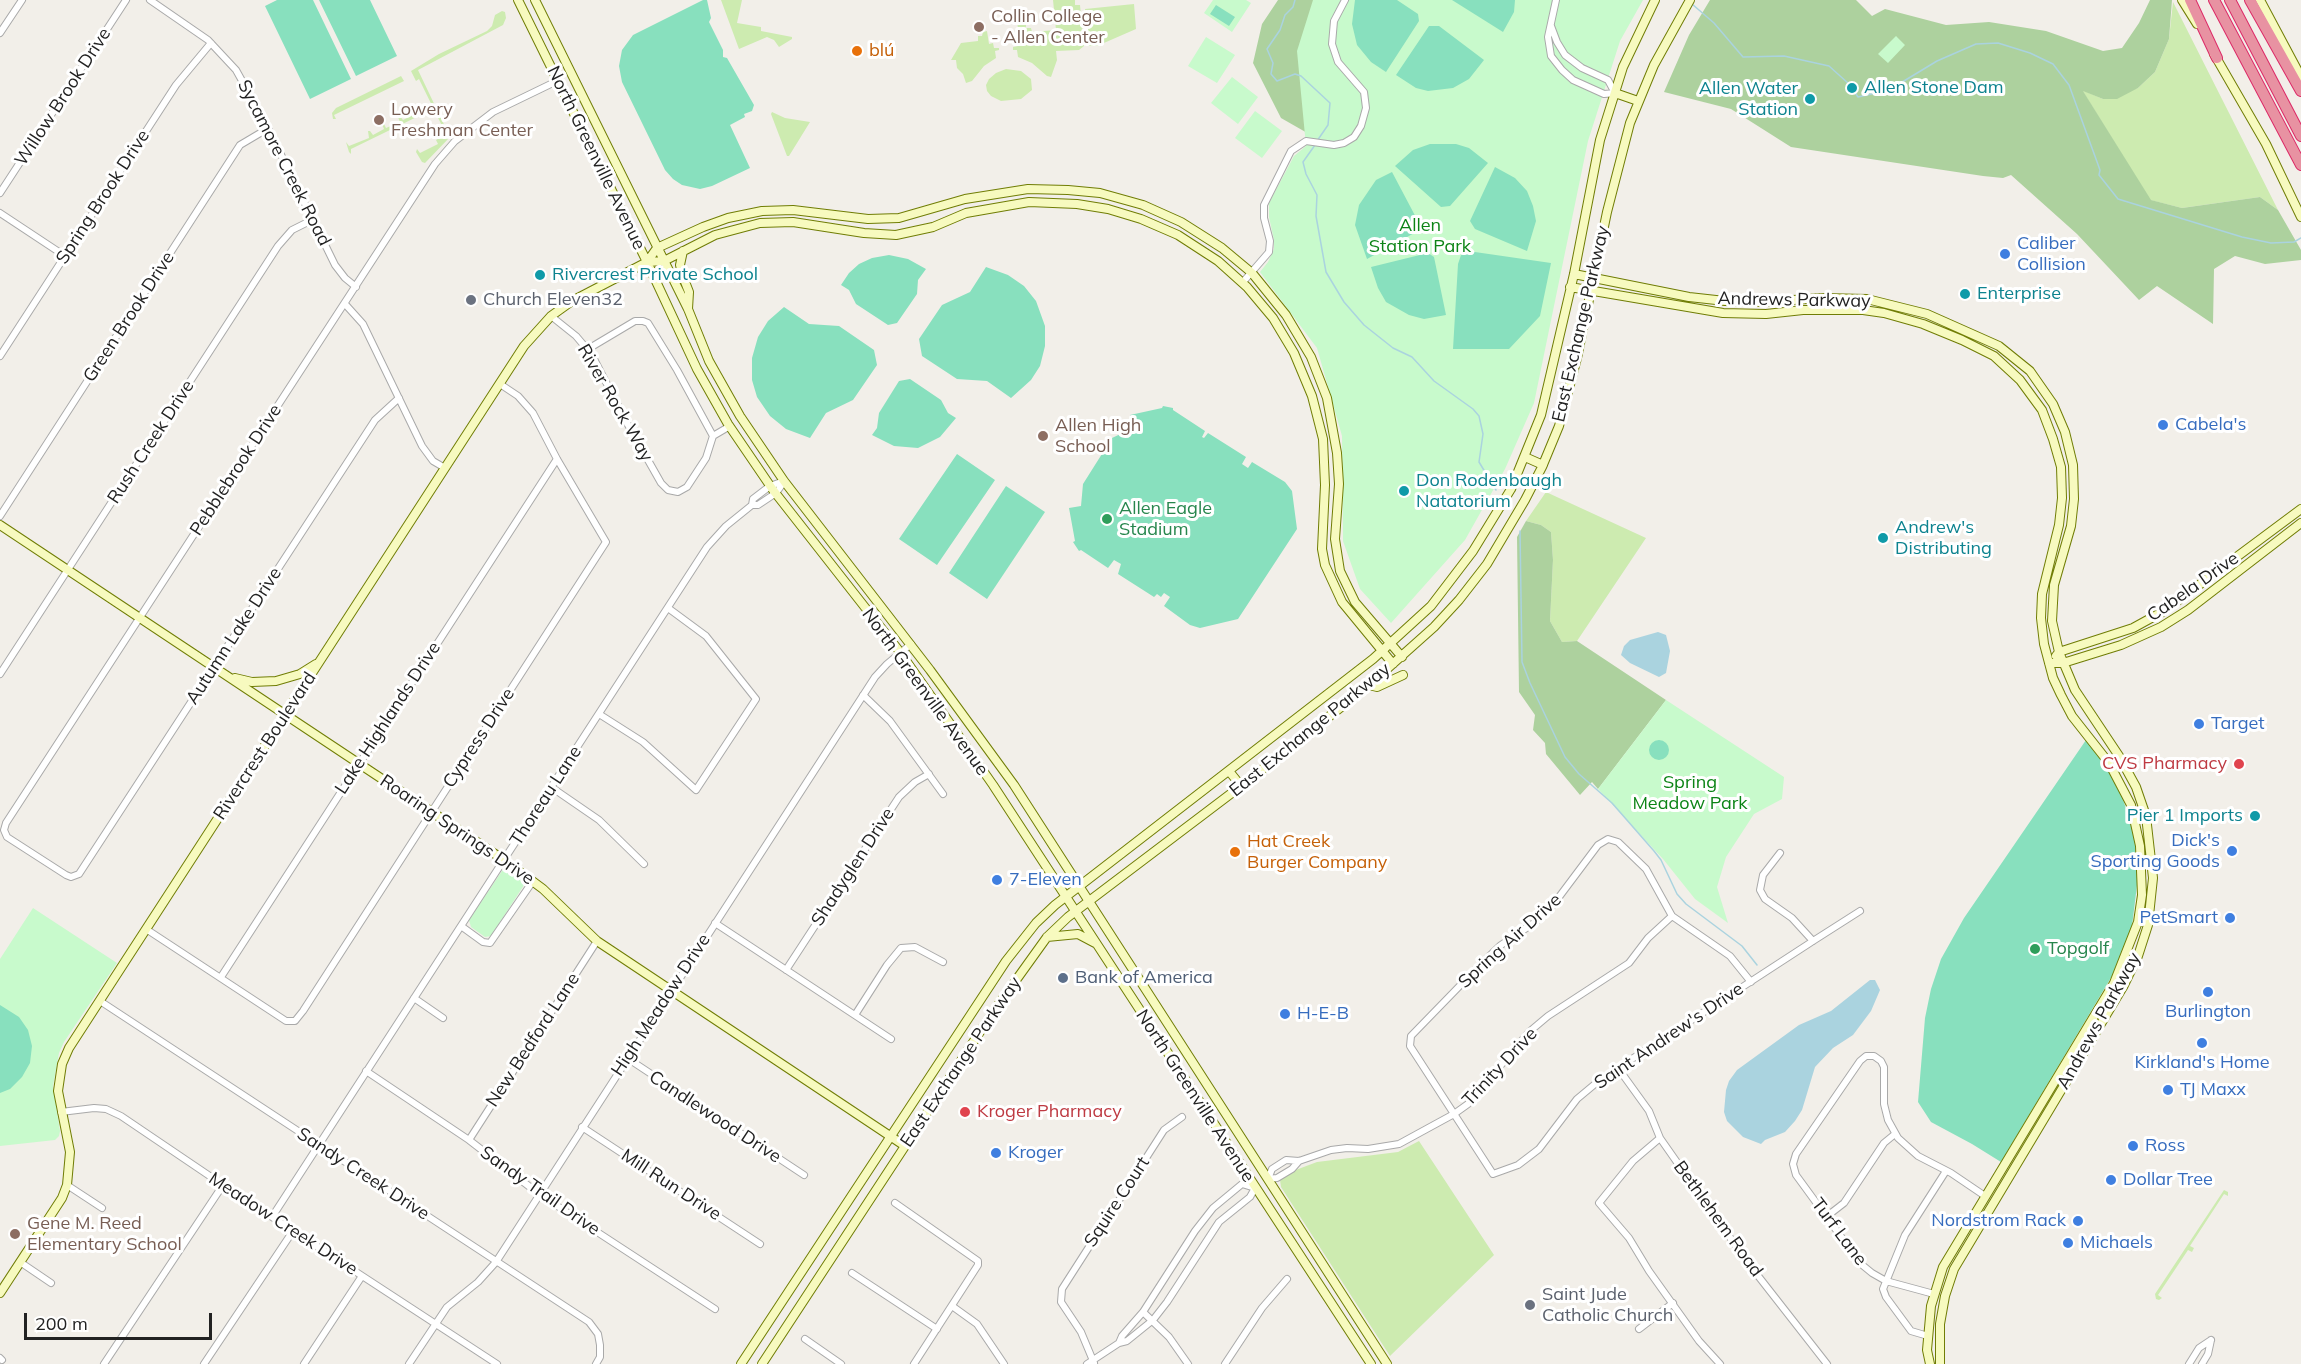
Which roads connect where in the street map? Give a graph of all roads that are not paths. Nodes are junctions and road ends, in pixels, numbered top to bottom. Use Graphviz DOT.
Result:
graph roads {
  1 [pos="22,0"];
  2 [pos="126,0"];
  3 [pos="150,0"];
  4 [pos="518,0"];
  5 [pos="535,0"];
  6 [pos="1345,0"];
  7 [pos="1556,0"];
  8 [pos="1655,0"];
  9 [pos="1690,0"];
  10 [pos="2182,0"];
  11 [pos="2190,0"];
  12 [pos="2214,0"];
  13 [pos="2230,0"];
  14 [pos="2250,0"];
  15 [pos="2260,0"];
  16 [pos="1551,26"];
  17 [pos="0,33"];
  18 [pos="211,43"];
  19 [pos="2217,58"];
  20 [pos="570,74"];
  21 [pos="2301,77"];
  22 [pos="557,81"];
  23 [pos="2301,91"];
  24 [pos="1615,93"];
  25 [pos="1638,101"];
  26 [pos="267,129"];
  27 [pos="2301,136"];
  28 [pos="2301,165"];
  29 [pos="0,193"];
  30 [pos="0,213"];
  31 [pos="2301,217"];
  32 [pos="312,220"];
  33 [pos="657,248"];
  34 [pos="683,251"];
  35 [pos="65,256"];
  36 [pos="664,261"];
  37 [pos="647,262"];
  38 [pos="1252,273"];
  39 [pos="1574,274"];
  40 [pos="1593,277"];
  41 [pos="1243,282"];
  42 [pos="356,287"];
  43 [pos="1570,287"];
  44 [pos="1590,290"];
  45 [pos="1803,298"];
  46 [pos="1725,301"];
  47 [pos="345,303"];
  48 [pos="688,309"];
  49 [pos="1803,310"];
  50 [pos="1723,313"];
  51 [pos="1927,314"];
  52 [pos="551,316"];
  53 [pos="1923,324"];
  54 [pos="588,349"];
  55 [pos="0,356"];
  56 [pos="500,384"];
  57 [pos="399,398"];
  58 [pos="2053,404"];
  59 [pos="2042,410"];
  60 [pos="730,426"];
  61 [pos="713,436"];
  62 [pos="1525,457"];
  63 [pos="557,459"];
  64 [pos="1543,465"];
  65 [pos="445,468"];
  66 [pos="2062,477"];
  67 [pos="784,481"];
  68 [pos="773,490"];
  69 [pos="2301,508"];
  70 [pos="0,516"];
  71 [pos="2301,523"];
  72 [pos="0,525"];
  73 [pos="1323,525"];
  74 [pos="1336,526"];
  75 [pos="2066,542"];
  76 [pos="67,570"];
  77 [pos="668,608"];
  78 [pos="140,618"];
  79 [pos="1391,643"];
  80 [pos="911,644"];
  81 [pos="1382,651"];
  82 [pos="900,652"];
  83 [pos="2059,652"];
  84 [pos="1402,657"];
  85 [pos="321,660"];
  86 [pos="2049,663"];
  87 [pos="2063,663"];
  88 [pos="1393,664"];
  89 [pos="213,667"];
  90 [pos="0,674"];
  91 [pos="1403,675"];
  92 [pos="226,676"];
  93 [pos="1369,685"];
  94 [pos="863,695"];
  95 [pos="599,714"];
  96 [pos="285,715"];
  97 [pos="358,763"];
  98 [pos="1229,771"];
  99 [pos="929,774"];
  100 [pos="1014,785"];
  101 [pos="1242,786"];
  102 [pos="551,787"];
  103 [pos="943,794"];
  104 [pos="999,794"];
  105 [pos="432,812"];
  106 [pos="1780,853"];
  107 [pos="504,860"];
  108 [pos="644,864"];
  109 [pos="74,876"];
  110 [pos="2143,878"];
  111 [pos="2153,878"];
  112 [pos="533,881"];
  113 [pos="1079,887"];
  114 [pos="1066,897"];
  115 [pos="1089,901"];
  116 [pos="1076,911"];
  117 [pos="1860,911"];
  118 [pos="1672,916"];
  119 [pos="715,923"];
  120 [pos="461,926"];
  121 [pos="146,929"];
  122 [pos="1047,937"];
  123 [pos="597,940"];
  124 [pos="1813,941"];
  125 [pos="1097,945"];
  126 [pos="943,962"];
  127 [pos="786,970"];
  128 [pos="221,977"];
  129 [pos="1751,982"];
  130 [pos="671,990"];
  131 [pos="414,999"];
  132 [pos="99,1001"];
  133 [pos="977,1006"];
  134 [pos="855,1015"];
  135 [pos="991,1015"];
  136 [pos="443,1018"];
  137 [pos="1173,1034"];
  138 [pos="891,1039"];
  139 [pos="1160,1042"];
  140 [pos="627,1058"];
  141 [pos="2066,1062"];
  142 [pos="2075,1067"];
  143 [pos="1618,1068"];
  144 [pos="366,1071"];
  145 [pos="61,1112"];
  146 [pos="1454,1114"];
  147 [pos="1182,1117"];
  148 [pos="582,1127"];
  149 [pos="1895,1134"];
  150 [pos="891,1137"];
  151 [pos="1660,1138"];
  152 [pos="469,1140"];
  153 [pos="318,1145"];
  154 [pos="905,1146"];
  155 [pos="1299,1161"];
  156 [pos="1946,1171"];
  157 [pos="804,1175"];
  158 [pos="1268,1179"];
  159 [pos="67,1185"];
  160 [pos="223,1185"];
  161 [pos="1255,1188"];
  162 [pos="539,1194"];
  163 [pos="1985,1196"];
  164 [pos="895,1203"];
  165 [pos="102,1208"];
  166 [pos="272,1216"];
  167 [pos="1826,1217"];
  168 [pos="293,1231"];
  169 [pos="759,1244"];
  170 [pos="20,1262"];
  171 [pos="496,1262"];
  172 [pos="852,1273"];
  173 [pos="362,1276"];
  174 [pos="1287,1279"];
  175 [pos="1886,1281"];
  176 [pos="51,1283"];
  177 [pos="0,1293"];
  178 [pos="1934,1294"];
  179 [pos="1945,1296"];
  180 [pos="1673,1304"];
  181 [pos="952,1306"];
  182 [pos="715,1309"];
  183 [pos="1143,1312"];
  184 [pos="1153,1320"];
  185 [pos="435,1325"];
  186 [pos="937,1329"];
  187 [pos="1639,1329"];
  188 [pos="1928,1336"];
  189 [pos="805,1339"];
  190 [pos="1119,1343"];
  191 [pos="1092,1363"];
  192 [pos="104,1364"];
  193 [pos="204,1364"];
  194 [pos="304,1364"];
  195 [pos="409,1364"];
  196 [pos="497,1364"];
  197 [pos="597,1364"];
  198 [pos="741,1364"];
  199 [pos="762,1364"];
  200 [pos="841,1364"];
  201 [pos="914,1364"];
  202 [pos="1004,1364"];
  203 [pos="1188,1364"];
  204 [pos="1225,1364"];
  205 [pos="1371,1364"];
  206 [pos="1387,1364"];
  207 [pos="1720,1364"];
  208 [pos="1827,1364"];
  209 [pos="1930,1364"];
  210 [pos="1940,1364"];
  211 [pos="2189,1364"];
  212 [pos="2202,1364"];
  1 -- 17 [label="street"];
  2 -- 29 [label="street, Willow Brook Drive"];
  3 -- 18 [label="street, Sycamore Creek Road"];
  4 -- 22 [label="street, North Greenville Avenue"];
  5 -- 20 [label="street, North Greenville Avenue"];
  6 -- 38 [label="street"];
  7 -- 16 [label="street"];
  8 -- 24 [label="street, East Exchange Parkway"];
  9 -- 25 [label="street, East Exchange Parkway"];
  10 -- 19 [label="street"];
  11 -- 19 [label="highway"];
  12 -- 28 [label="highway"];
  13 -- 27 [label="highway"];
  14 -- 23 [label="highway"];
  15 -- 21 [label="street"];
  16 -- 24 [label="street"];
  16 -- 24 [label="street"];
  18 -- 26 [label="street, Sycamore Creek Road"];
  18 -- 35 [label="street, Spring Brook Drive"];
  19 -- 31 [label="street"];
  20 -- 22 [label="street"];
  20 -- 33 [label="street, North Greenville Avenue"];
  22 -- 37 [label="street, North Greenville Avenue"];
  22 -- 42 [label="street, Pebblebrook Drive"];
  24 -- 25 [label="street"];
  24 -- 39 [label="street, East Exchange Parkway"];
  25 -- 40 [label="street, East Exchange Parkway"];
  26 -- 32 [label="street, Sycamore Creek Road"];
  26 -- 70 [label="street, Green Brook Drive"];
  30 -- 35 [label="street"];
  32 -- 42 [label="street, Sycamore Creek Road"];
  32 -- 76 [label="street, Rush Creek Drive"];
  33 -- 36 [label="street, North Greenville Avenue"];
  33 -- 37 [label="street, Rivercrest Boulevard"];
  33 -- 38 [label="street"];
  34 -- 36 [label="street, Rivercrest Boulevard"];
  34 -- 41 [label="street, Rivercrest Boulevard"];
  34 -- 48 [label="street"];
  35 -- 55 [label="street, Spring Brook Drive"];
  36 -- 37 [label="street, Rivercrest Boulevard"];
  36 -- 48 [label="street, North Greenville Avenue"];
  37 -- 52 [label="street, Rivercrest Boulevard"];
  37 -- 60 [label="street, North Greenville Avenue"];
  38 -- 41 [label="street"];
  38 -- 74 [label="street"];
  39 -- 40 [label="street, Andrews Parkway"];
  39 -- 43 [label="street, East Exchange Parkway"];
  40 -- 44 [label="street, East Exchange Parkway"];
  40 -- 46 [label="street, Andrews Parkway"];
  41 -- 73 [label="street, Rivercrest Boulevard"];
  42 -- 47 [label="street, Pebblebrook Drive"];
  43 -- 44 [label="street, Andrews Parkway"];
  43 -- 62 [label="street, East Exchange Parkway"];
  44 -- 50 [label="street, Andrews Parkway"];
  44 -- 64 [label="street, East Exchange Parkway"];
  45 -- 46 [label="street, Andrews Parkway"];
  45 -- 49 [label="street"];
  45 -- 51 [label="street, Andrews Parkway"];
  46 -- 50 [label="street"];
  47 -- 57 [label="street"];
  47 -- 78 [label="street, Pebblebrook Drive"];
  48 -- 67 [label="street, North Greenville Avenue"];
  49 -- 50 [label="street, Andrews Parkway"];
  49 -- 53 [label="street, Andrews Parkway"];
  51 -- 53 [label="street"];
  51 -- 58 [label="street, Andrews Parkway"];
  52 -- 54 [label="street, River Rock Way"];
  52 -- 56 [label="street, Rivercrest Boulevard"];
  53 -- 59 [label="street, Andrews Parkway"];
  54 -- 61 [label="street"];
  54 -- 61 [label="street, River Rock Way"];
  56 -- 63 [label="street"];
  56 -- 65 [label="street, Rivercrest Boulevard"];
  57 -- 65 [label="street"];
  57 -- 89 [label="street, Autumn Lake Drive"];
  58 -- 59 [label="street"];
  58 -- 75 [label="street, Andrews Parkway"];
  59 -- 66 [label="street, Andrews Parkway"];
  60 -- 61 [label="street"];
  60 -- 68 [label="street, North Greenville Avenue"];
  62 -- 64 [label="street"];
  62 -- 79 [label="street, East Exchange Parkway"];
  63 -- 97 [label="street, Lake Highlands Drive"];
  63 -- 105 [label="street, Cypress Drive"];
  64 -- 84 [label="street, East Exchange Parkway"];
  65 -- 85 [label="street, Rivercrest Boulevard"];
  66 -- 75 [label="street"];
  66 -- 86 [label="street, Andrews Parkway"];
  67 -- 68 [label="street, Thoreau Lane"];
  67 -- 80 [label="street, North Greenville Avenue"];
  68 -- 77 [label="street, Thoreau Lane"];
  68 -- 82 [label="street, North Greenville Avenue"];
  69 -- 83 [label="street, Cabela Drive"];
  71 -- 87 [label="street, Cabela Drive"];
  72 -- 76 [label="street, Roaring Springs Drive"];
  73 -- 74 [label="street"];
  73 -- 81 [label="street, Rivercrest Boulevard"];
  74 -- 79 [label="street"];
  75 -- 83 [label="street, Andrews Parkway"];
  76 -- 78 [label="street, Roaring Springs Drive"];
  76 -- 90 [label="street, Rush Creek Drive"];
  77 -- 95 [label="street, Thoreau Lane"];
  77 -- 95 [label="street"];
  78 -- 89 [label="street, Roaring Springs Drive"];
  78 -- 109 [label="street, Pebblebrook Drive"];
  79 -- 81 [label="street, East Exchange Parkway"];
  79 -- 84 [label="street"];
  80 -- 82 [label="street, High Meadow Drive"];
  80 -- 100 [label="street, North Greenville Avenue"];
  81 -- 88 [label="street, Rivercrest Boulevard"];
  81 -- 98 [label="street, East Exchange Parkway"];
  82 -- 94 [label="street, High Meadow Drive"];
  82 -- 104 [label="street, North Greenville Avenue"];
  83 -- 86 [label="street, Cabela Drive"];
  83 -- 87 [label="street, Andrews Parkway"];
  84 -- 88 [label="street, East Exchange Parkway"];
  85 -- 92 [label="street"];
  85 -- 96 [label="street, Rivercrest Boulevard"];
  86 -- 87 [label="street, Cabela Drive"];
  86 -- 110 [label="street, Andrews Parkway"];
  87 -- 111 [label="street, Andrews Parkway"];
  88 -- 93 [label="street, East Exchange Parkway"];
  89 -- 92 [label="street, Roaring Springs Drive"];
  89 -- 109 [label="street, Autumn Lake Drive"];
  91 -- 93 [label="street"];
  92 -- 96 [label="street, Roaring Springs Drive"];
  93 -- 101 [label="street, East Exchange Parkway"];
  94 -- 99 [label="street"];
  94 -- 119 [label="street, High Meadow Drive"];
  95 -- 102 [label="street, Thoreau Lane"];
  96 -- 97 [label="street, Roaring Springs Drive"];
  96 -- 121 [label="street, Rivercrest Boulevard"];
  97 -- 105 [label="street, Roaring Springs Drive"];
  97 -- 128 [label="street, Lake Highlands Drive"];
  98 -- 101 [label="street"];
  98 -- 113 [label="street, East Exchange Parkway"];
  99 -- 103 [label="street"];
  99 -- 127 [label="street, Shadyglen Drive"];
  100 -- 104 [label="street"];
  100 -- 113 [label="street, North Greenville Avenue"];
  101 -- 115 [label="street, East Exchange Parkway"];
  102 -- 107 [label="street, Thoreau Lane"];
  102 -- 108 [label="street"];
  104 -- 114 [label="street, North Greenville Avenue"];
  105 -- 107 [label="street, Roaring Springs Drive"];
  105 -- 128 [label="street, Cypress Drive"];
  106 -- 124 [label="street"];
  107 -- 112 [label="street, Roaring Springs Drive"];
  107 -- 120 [label="street, Thoreau Lane"];
  110 -- 111 [label="street"];
  110 -- 141 [label="street, Andrews Parkway"];
  111 -- 142 [label="street, Andrews Parkway"];
  112 -- 120 [label="street"];
  112 -- 123 [label="street, Roaring Springs Drive"];
  113 -- 114 [label="street, East Exchange Parkway"];
  113 -- 115 [label="street, North Greenville Avenue"];
  114 -- 116 [label="street, North Greenville Avenue"];
  114 -- 133 [label="street, East Exchange Parkway"];
  115 -- 116 [label="street, East Exchange Parkway"];
  115 -- 137 [label="street, North Greenville Avenue"];
  116 -- 122 [label="street, East Exchange Parkway"];
  116 -- 125 [label="street, North Greenville Avenue"];
  117 -- 124 [label="street, Saint Andrew's Drive"];
  118 -- 129 [label="street"];
  118 -- 146 [label="street, Trinity Drive"];
  118 -- 146 [label="street, Spring Air Drive"];
  119 -- 127 [label="street"];
  119 -- 130 [label="street, High Meadow Drive"];
  120 -- 131 [label="street, Thoreau Lane"];
  121 -- 128 [label="street"];
  121 -- 132 [label="street, Rivercrest Boulevard"];
  122 -- 125 [label="street"];
  122 -- 135 [label="street, East Exchange Parkway"];
  123 -- 130 [label="street, Roaring Springs Drive"];
  123 -- 152 [label="street, New Bedford Lane"];
  124 -- 129 [label="street, Saint Andrew's Drive"];
  125 -- 139 [label="street, North Greenville Avenue"];
  126 -- 134 [label="street"];
  127 -- 134 [label="street"];
  129 -- 143 [label="street, Saint Andrew's Drive"];
  130 -- 140 [label="street, High Meadow Drive"];
  130 -- 150 [label="street, Roaring Springs Drive"];
  131 -- 136 [label="street"];
  131 -- 144 [label="street, Thoreau Lane"];
  132 -- 145 [label="street, Rivercrest Boulevard"];
  132 -- 153 [label="street, Sandy Creek Drive"];
  133 -- 135 [label="street"];
  133 -- 150 [label="street, East Exchange Parkway"];
  134 -- 138 [label="street"];
  135 -- 154 [label="street, East Exchange Parkway"];
  137 -- 139 [label="street"];
  137 -- 158 [label="street, North Greenville Avenue"];
  139 -- 161 [label="street, North Greenville Avenue"];
  140 -- 148 [label="street, High Meadow Drive"];
  140 -- 157 [label="street, Candlewood Drive"];
  141 -- 142 [label="street"];
  141 -- 163 [label="street, Andrews Parkway"];
  142 -- 179 [label="street, Andrews Parkway"];
  143 -- 146 [label="street, Saint Andrew's Drive"];
  143 -- 151 [label="street, Bethlehem Road"];
  144 -- 152 [label="street, Sandy Trail Drive"];
  144 -- 153 [label="street, Thoreau Lane"];
  145 -- 159 [label="street, Rivercrest Boulevard"];
  145 -- 160 [label="street, Meadow Creek Drive"];
  146 -- 155 [label="street, Trinity Drive"];
  147 -- 191 [label="street, Squire Court"];
  148 -- 162 [label="street, High Meadow Drive"];
  148 -- 169 [label="street, Mill Run Drive"];
  149 -- 156 [label="street"];
  149 -- 167 [label="street"];
  149 -- 167 [label="street, Turf Lane"];
  150 -- 154 [label="street, Roaring Springs Drive"];
  150 -- 198 [label="street, East Exchange Parkway"];
  151 -- 180 [label="street"];
  151 -- 208 [label="street, Bethlehem Road"];
  152 -- 162 [label="street, Sandy Trail Drive"];
  153 -- 166 [label="street, Thoreau Lane"];
  153 -- 171 [label="street, Sandy Creek Drive"];
  154 -- 199 [label="street, East Exchange Parkway"];
  155 -- 158 [label="street, Trinity Drive"];
  155 -- 158 [label="street, Trinity Drive"];
  156 -- 163 [label="street"];
  156 -- 175 [label="street"];
  158 -- 161 [label="street"];
  158 -- 206 [label="street, North Greenville Avenue"];
  159 -- 165 [label="street"];
  159 -- 170 [label="street, Rivercrest Boulevard"];
  160 -- 166 [label="street, Meadow Creek Drive"];
  160 -- 192 [label="street"];
  161 -- 183 [label="street"];
  161 -- 184 [label="street"];
  161 -- 205 [label="street, North Greenville Avenue"];
  162 -- 171 [label="street, High Meadow Drive"];
  162 -- 182 [label="street, Sandy Trail Drive"];
  163 -- 178 [label="street, Andrews Parkway"];
  164 -- 181 [label="street"];
  166 -- 168 [label="street, Meadow Creek Drive"];
  167 -- 175 [label="street, Turf Lane"];
  168 -- 173 [label="street, Meadow Creek Drive"];
  168 -- 193 [label="street"];
  170 -- 176 [label="street"];
  170 -- 177 [label="street, Rivercrest Boulevard"];
  171 -- 185 [label="street, High Meadow Drive"];
  171 -- 197 [label="street, Sandy Creek Drive"];
  172 -- 186 [label="street"];
  173 -- 185 [label="street, Meadow Creek Drive"];
  173 -- 194 [label="street"];
  174 -- 204 [label="street"];
  175 -- 178 [label="street, Turf Lane"];
  175 -- 188 [label="street"];
  178 -- 179 [label="street"];
  178 -- 188 [label="street, Andrews Parkway"];
  179 -- 210 [label="street, Andrews Parkway"];
  180 -- 187 [label="street"];
  180 -- 207 [label="street"];
  181 -- 186 [label="street"];
  181 -- 202 [label="street"];
  183 -- 184 [label="street"];
  183 -- 190 [label="street"];
  184 -- 190 [label="street"];
  184 -- 203 [label="street"];
  185 -- 195 [label="street, High Meadow Drive"];
  185 -- 196 [label="street, Meadow Creek Drive"];
  186 -- 201 [label="street"];
  188 -- 209 [label="street, Andrews Parkway"];
  189 -- 200 [label="street"];
  190 -- 191 [label="street"];
  211 -- 212 [label="street"];
}
